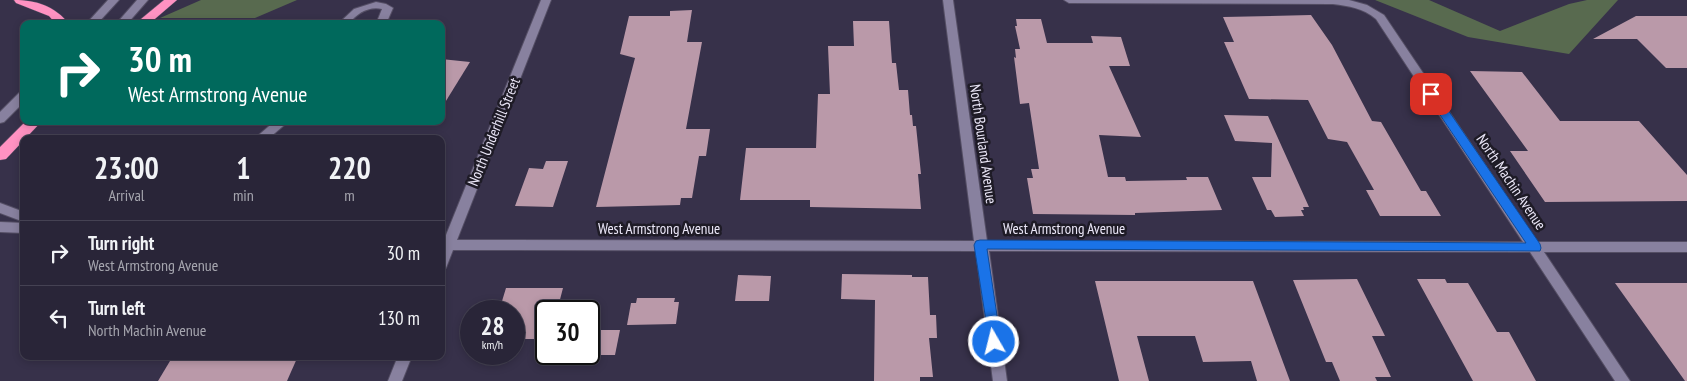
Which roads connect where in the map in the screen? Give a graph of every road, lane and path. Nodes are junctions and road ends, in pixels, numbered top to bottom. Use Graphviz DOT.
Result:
graph roads {
  1 [pos="20,0"];
  2 [pos="114,0"];
  3 [pos="142,0"];
  4 [pos="171,0"];
  5 [pos="546,0"];
  6 [pos="948,0"];
  7 [pos="1070,0"];
  8 [pos="59,20"];
  9 [pos="95,20"];
  10 [pos="124,20"];
  11 [pos="146,20"];
  12 [pos="346,20"];
  13 [pos="383,20"];
  14 [pos="20,99"];
  15 [pos="0,119"];
  16 [pos="30,125"];
  17 [pos="278,125"];
  18 [pos="20,135"];
  19 [pos="20,135"];
  20 [pos="265,135"];
  21 [pos="1,155"];
  22 [pos="0,208"];
  23 [pos="20,216"];
  24 [pos="0,227"];
  25 [pos="20,228"];
  26 [pos="445,245"];
  27 [pos="980,245"];
  28 [pos="1687,247"];
  29 [pos="1535,248"];
  30 [pos="403,360"];
  31 [pos="395,381"];
  32 [pos="1000,381"];
  33 [pos="1623,381"];
  1 -- 8 [label="highway"];
  2 -- 9 [label="street"];
  3 -- 10 [label="street"];
  4 -- 11 [label="highway"];
  5 -- 26 [label="street, North Underhill Street"];
  6 -- 27 [label="street, North Bourland Avenue"];
  7 -- 29 [label="street, North Machin Avenue"];
  12 -- 13 [label="street"];
  14 -- 15 [label="street"];
  16 -- 19 [label="highway"];
  17 -- 20 [label="street"];
  18 -- 21 [label="highway"];
  22 -- 23 [label="street"];
  24 -- 25 [label="street"];
  26 -- 27 [label="street, West Armstrong Avenue"];
  27 -- 29 [label="street, West Armstrong Avenue"];
  27 -- 32 [label="street, North Bourland Avenue"];
  28 -- 29 [label="street, West Armstrong Avenue"];
  29 -- 33 [label="street, North Machin Avenue"];
  30 -- 31 [label="street"];
}
